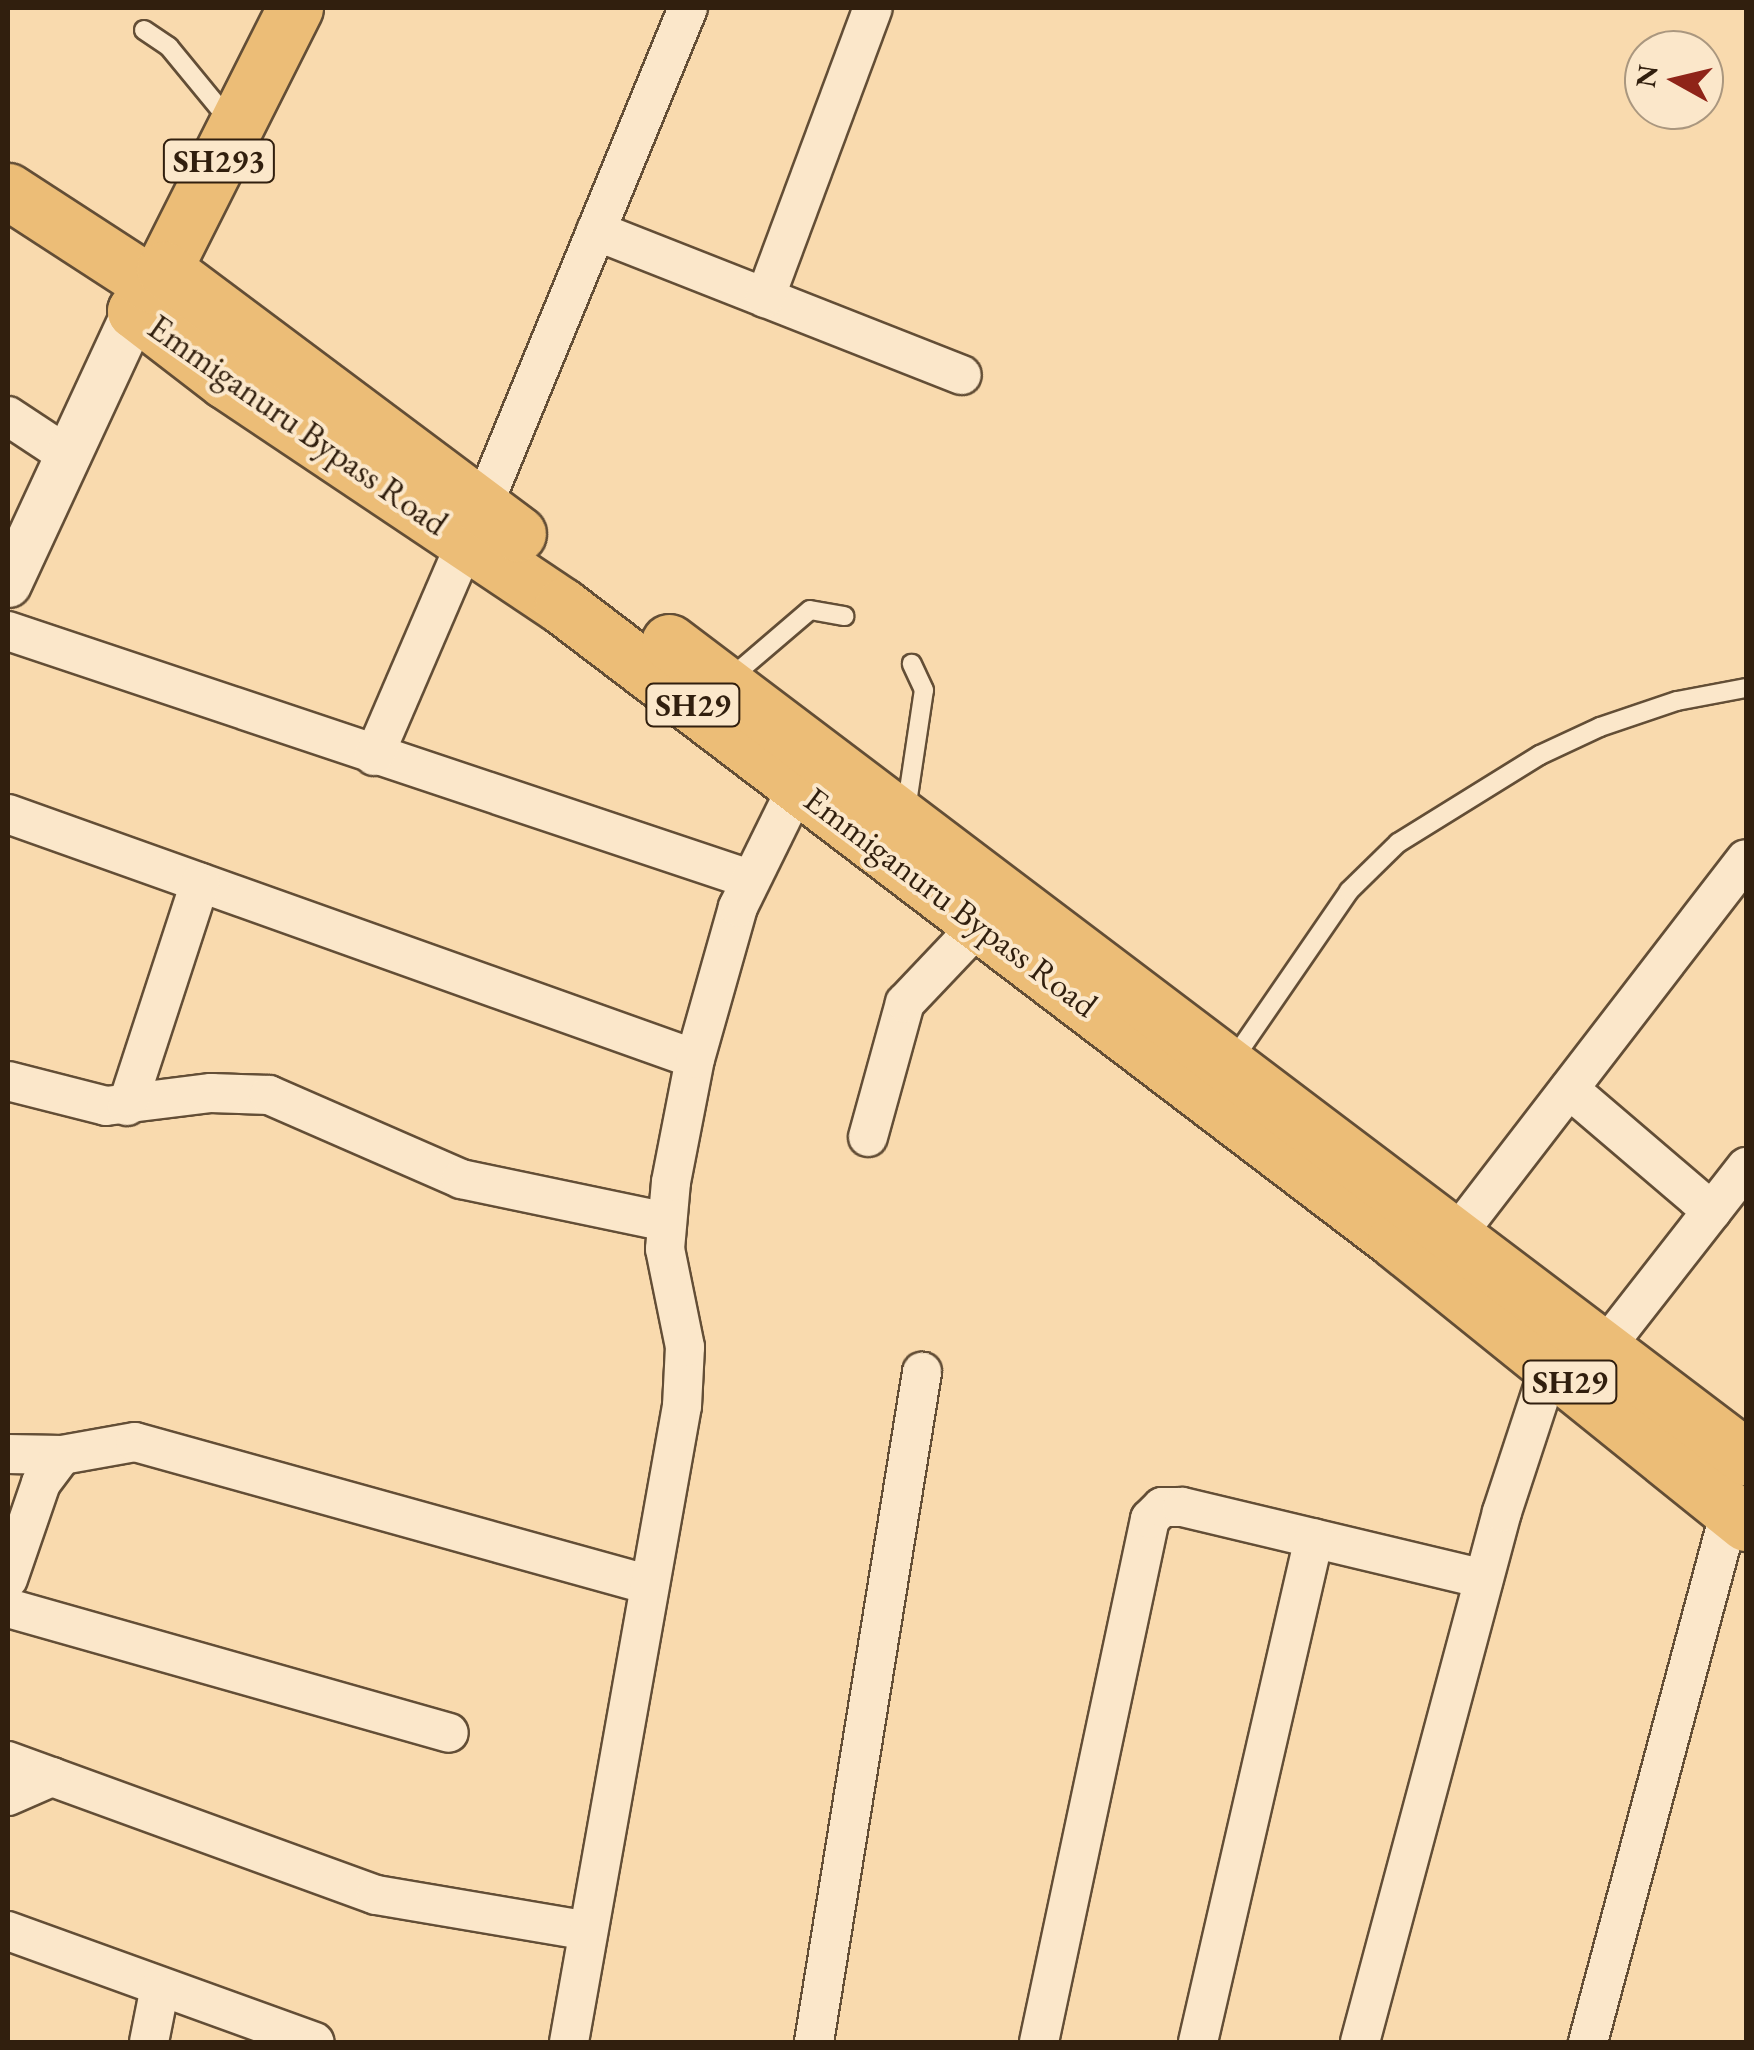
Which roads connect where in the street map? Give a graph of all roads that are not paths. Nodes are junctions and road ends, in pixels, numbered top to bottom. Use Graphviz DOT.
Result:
graph roads {
  1 [pos="296,8"];
  2 [pos="688,8"];
  3 [pos="872,8"];
  4 [pos="144,30"];
  5 [pos="236,128"];
  6 [pos="8,191"];
  7 [pos="596,231"];
  8 [pos="151,288"];
  9 [pos="765,298"];
  10 [pos="962,375"];
  11 [pos="8,416"];
  12 [pos="67,456"];
  13 [pos="474,525"];
  14 [pos="8,584"];
  15 [pos="844,616"];
  16 [pos="8,631"];
  17 [pos="912,664"];
  18 [pos="726,682"];
  19 [pos="1746,688"];
  20 [pos="374,756"];
  21 [pos="798,785"];
  22 [pos="8,814"];
  23 [pos="905,815"];
  24 [pos="1746,859"];
  25 [pos="748,879"];
  26 [pos="200,883"];
  27 [pos="980,924"];
  28 [pos="695,1059"];
  29 [pos="8,1081"];
  30 [pos="1569,1088"];
  31 [pos="1241,1090"];
  32 [pos="127,1106"];
  33 [pos="868,1138"];
  34 [pos="1746,1168"];
  35 [pos="1712,1211"];
  36 [pos="1423,1230"];
  37 [pos="666,1236"];
  38 [pos="1604,1349"];
  39 [pos="1550,1366"];
  40 [pos="922,1372"];
  41 [pos="8,1454"];
  42 [pos="62,1454"];
  43 [pos="1746,1456"];
  44 [pos="1739,1517"];
  45 [pos="1314,1538"];
  46 [pos="1484,1579"];
  47 [pos="8,1580"];
  48 [pos="650,1585"];
  49 [pos="8,1608"];
  50 [pos="449,1732"];
  51 [pos="8,1762"];
  52 [pos="52,1777"];
  53 [pos="8,1796"];
  54 [pos="8,1931"];
  55 [pos="588,1931"];
  56 [pos="160,1988"];
  57 [pos="149,2042"];
  58 [pos="314,2042"];
  59 [pos="569,2042"];
  60 [pos="814,2042"];
  61 [pos="1040,2042"];
  62 [pos="1198,2042"];
  63 [pos="1360,2042"];
  64 [pos="1588,2042"];
  1 -- 5 [label="main road, SH293"];
  2 -- 7 [label="street"];
  3 -- 9 [label="street"];
  4 -- 5 [label="lane"];
  5 -- 8 [label="main road, SH293"];
  6 -- 8 [label="main road, Emmiganuru Bypass Road / SH29"];
  7 -- 9 [label="street"];
  7 -- 13 [label="street"];
  8 -- 12 [label="street"];
  8 -- 13 [label="main road, Emmiganuru Bypass Road / SH29"];
  9 -- 10 [label="street"];
  11 -- 12 [label="street"];
  12 -- 14 [label="street"];
  13 -- 18 [label="main road, SH29"];
  13 -- 20 [label="street"];
  13 -- 21 [label="main road, Emmiganuru Bypass Road / SH29"];
  15 -- 18 [label="lane"];
  16 -- 20 [label="street"];
  17 -- 23 [label="lane"];
  18 -- 23 [label="main road, SH29"];
  19 -- 31 [label="lane"];
  20 -- 25 [label="street"];
  21 -- 25 [label="street"];
  21 -- 27 [label="main road, Emmiganuru Bypass Road / SH29"];
  22 -- 26 [label="street"];
  23 -- 31 [label="main road, SH29"];
  24 -- 30 [label="street"];
  25 -- 28 [label="street"];
  26 -- 28 [label="street"];
  26 -- 32 [label="street"];
  27 -- 31 [label="main road, Emmiganuru Bypass Road / SH29"];
  27 -- 33 [label="street"];
  28 -- 37 [label="street"];
  29 -- 32 [label="street"];
  30 -- 35 [label="street"];
  30 -- 36 [label="street"];
  31 -- 36 [label="main road, SH29"];
  32 -- 37 [label="street"];
  34 -- 35 [label="street"];
  35 -- 38 [label="street"];
  36 -- 38 [label="main road, SH29"];
  36 -- 39 [label="main road, SH29"];
  37 -- 48 [label="street"];
  38 -- 43 [label="main road, SH29"];
  39 -- 44 [label="main road, SH29"];
  39 -- 46 [label="street"];
  40 -- 60 [label="street"];
  41 -- 42 [label="street"];
  42 -- 47 [label="street"];
  42 -- 48 [label="street"];
  44 -- 64 [label="street"];
  45 -- 46 [label="street"];
  45 -- 61 [label="street"];
  45 -- 62 [label="street"];
  46 -- 63 [label="street"];
  48 -- 55 [label="street"];
  49 -- 50 [label="street"];
  51 -- 52 [label="street"];
  52 -- 53 [label="street"];
  52 -- 55 [label="street"];
  54 -- 56 [label="street"];
  55 -- 59 [label="street"];
  56 -- 57 [label="street"];
  56 -- 58 [label="street"];
}
